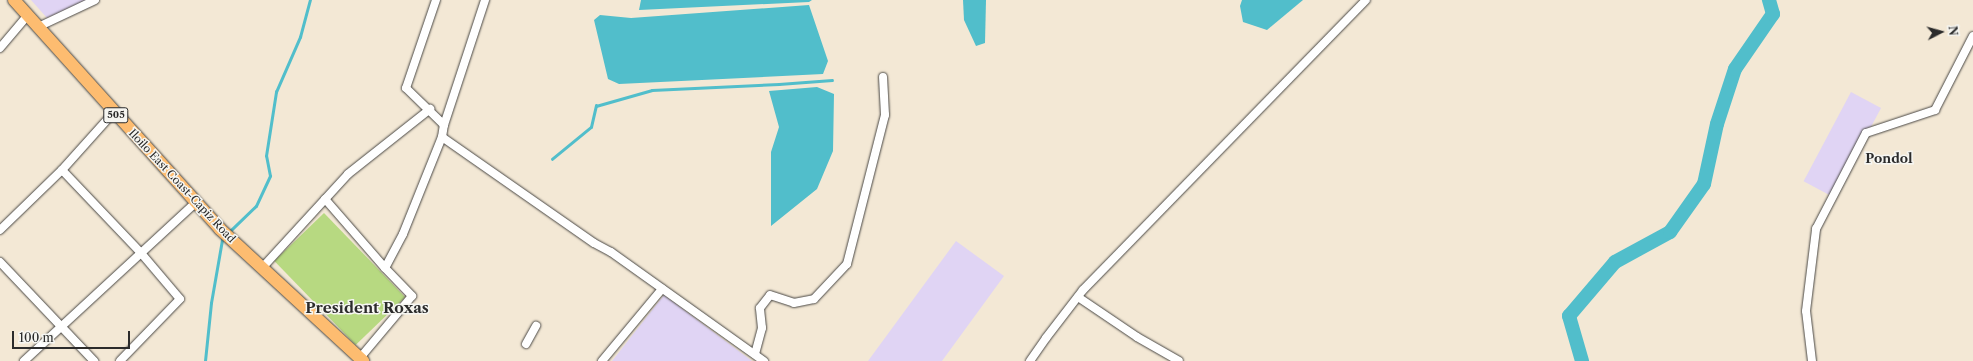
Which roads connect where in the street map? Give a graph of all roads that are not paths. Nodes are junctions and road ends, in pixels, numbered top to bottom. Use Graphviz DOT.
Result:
graph roads {
  1 [pos="14,0"];
  2 [pos="95,0"];
  3 [pos="436,0"];
  4 [pos="485,0"];
  5 [pos="1366,0"];
  6 [pos="28,16"];
  7 [pos="38,27"];
  8 [pos="1973,36"];
  9 [pos="0,48"];
  10 [pos="883,77"];
  11 [pos="430,109"];
  12 [pos="114,112"];
  13 [pos="444,125"];
  14 [pos="442,137"];
  15 [pos="62,170"];
  16 [pos="325,199"];
  17 [pos="195,203"];
  18 [pos="0,230"];
  19 [pos="141,253"];
  20 [pos="0,262"];
  21 [pos="262,268"];
  22 [pos="385,268"];
  23 [pos="662,289"];
  24 [pos="1078,297"];
  25 [pos="536,326"];
  26 [pos="60,327"];
  27 [pos="526,344"];
  28 [pos="755,354"];
  29 [pos="361,359"];
  30 [pos="24,361"];
  31 [pos="94,361"];
  32 [pos="120,361"];
  33 [pos="602,361"];
  34 [pos="764,361"];
  35 [pos="1030,361"];
  36 [pos="1179,361"];
  37 [pos="1812,361"];
  1 -- 6 [label="main road, Iloilo East Coast-Capiz Road / 505"];
  2 -- 7 [label="street"];
  3 -- 11 [label="street"];
  4 -- 13 [label="street"];
  5 -- 24 [label="street"];
  6 -- 7 [label="main road, Iloilo East Coast-Capiz Road / 505"];
  6 -- 9 [label="street"];
  7 -- 12 [label="main road, Iloilo East Coast-Capiz Road / 505"];
  8 -- 37 [label="street"];
  10 -- 28 [label="street"];
  11 -- 13 [label="street"];
  11 -- 16 [label="street"];
  12 -- 15 [label="street"];
  12 -- 17 [label="main road, Iloilo East Coast-Capiz Road / 505"];
  13 -- 14 [label="street"];
  14 -- 22 [label="street"];
  14 -- 23 [label="street"];
  15 -- 18 [label="street"];
  15 -- 19 [label="street"];
  16 -- 21 [label="street"];
  16 -- 22 [label="street"];
  17 -- 19 [label="street"];
  17 -- 21 [label="main road, Iloilo East Coast-Capiz Road / 505"];
  19 -- 26 [label="street"];
  19 -- 32 [label="street"];
  20 -- 26 [label="street"];
  21 -- 29 [label="main road, Iloilo East Coast-Capiz Road / 505"];
  22 -- 29 [label="street"];
  23 -- 28 [label="street"];
  23 -- 33 [label="street"];
  24 -- 35 [label="street"];
  24 -- 36 [label="street"];
  25 -- 27 [label="street"];
  26 -- 30 [label="street"];
  26 -- 31 [label="street"];
  28 -- 34 [label="street"];
}
